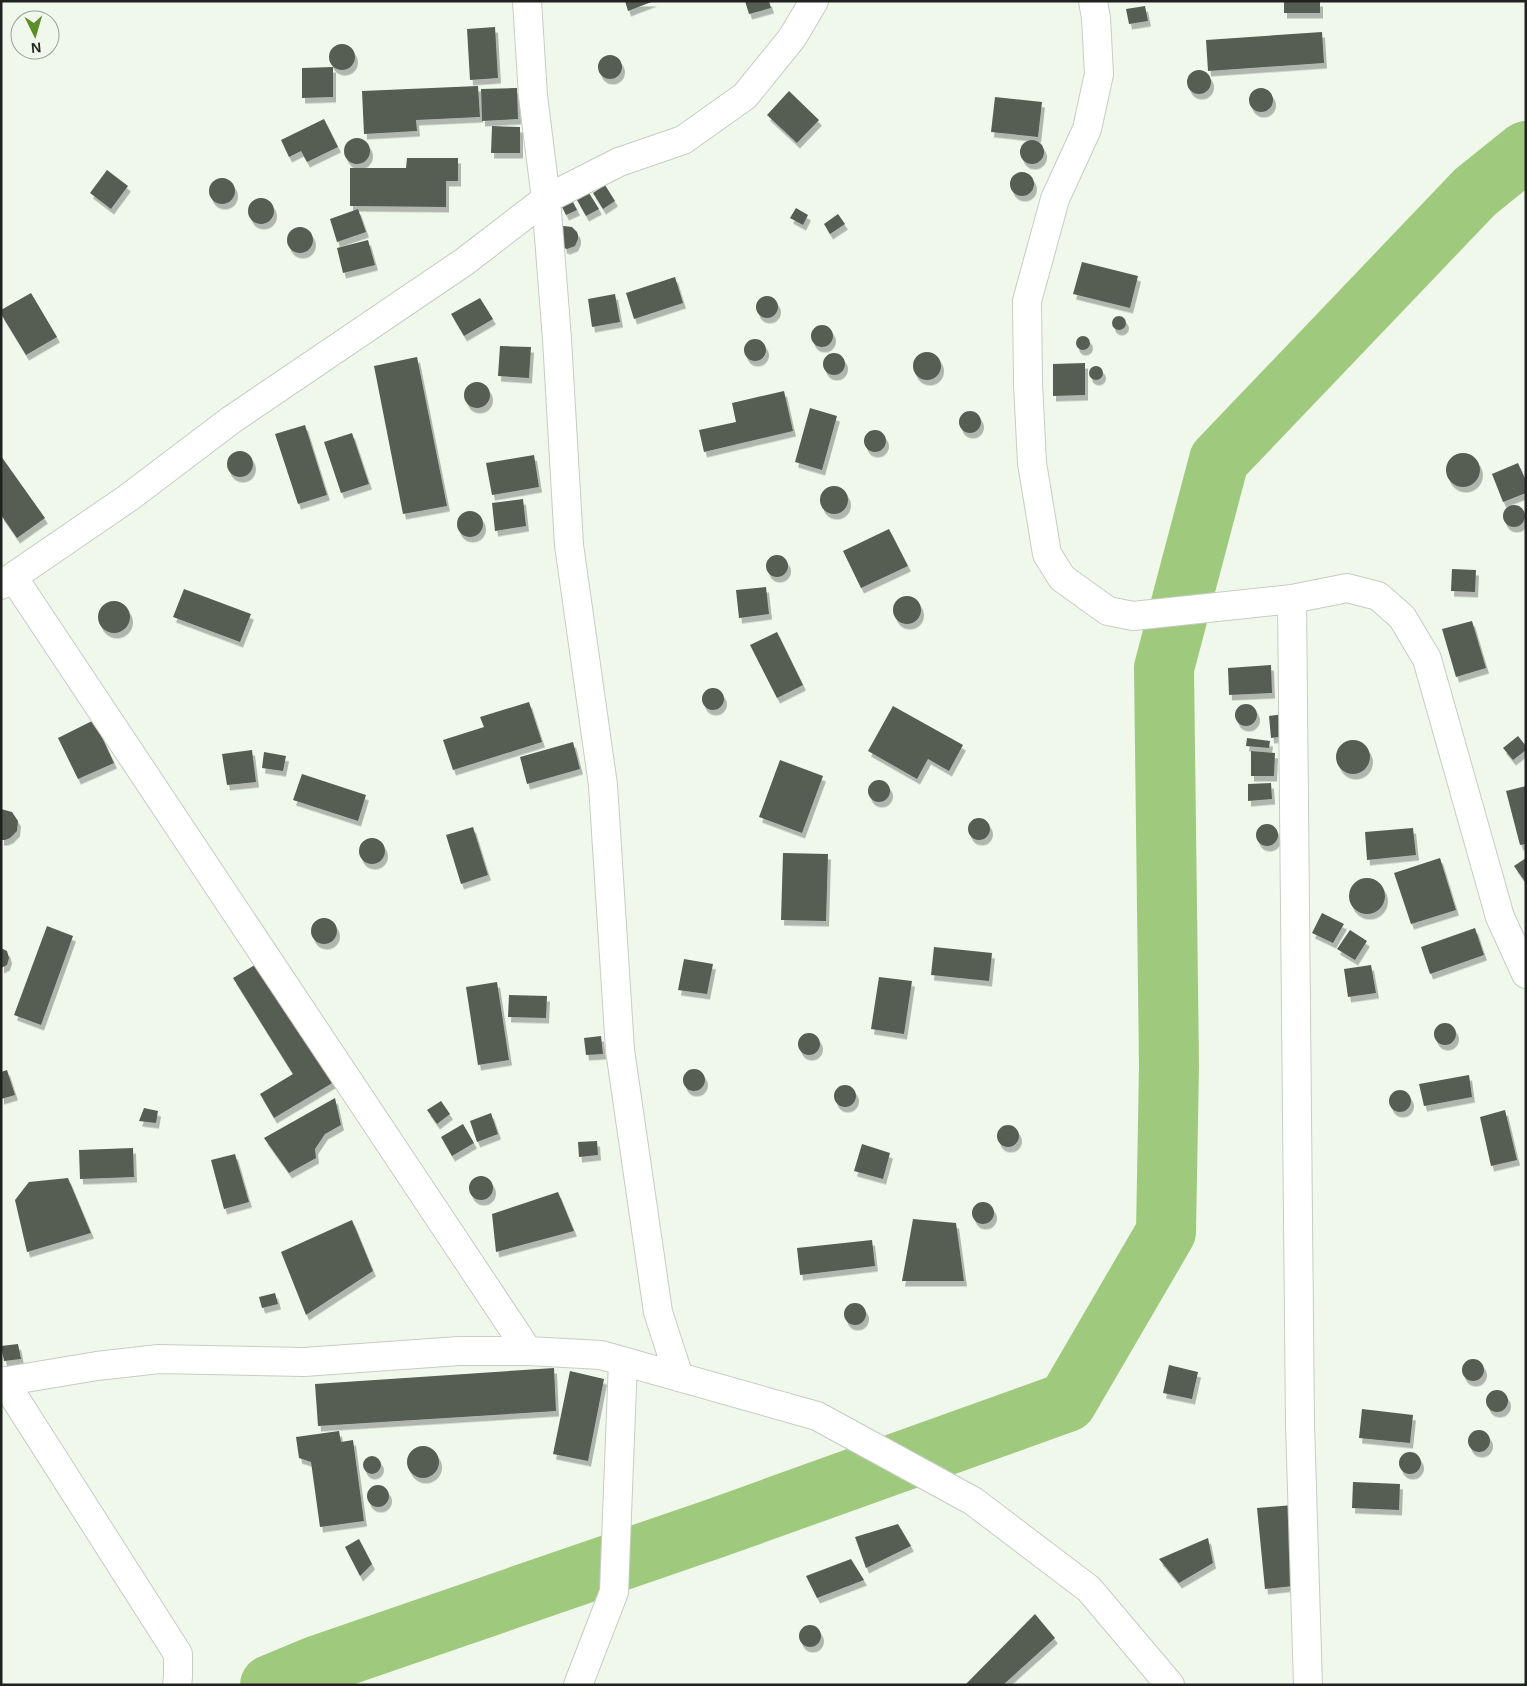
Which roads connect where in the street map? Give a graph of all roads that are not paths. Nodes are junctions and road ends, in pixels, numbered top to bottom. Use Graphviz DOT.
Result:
graph roads {
  1 [pos="527,1"];
  2 [pos="814,1"];
  3 [pos="1093,1"];
  4 [pos="546,199"];
  5 [pos="7,581"];
  6 [pos="1292,599"];
  7 [pos="1526,974"];
  8 [pos="528,1350"];
  9 [pos="623,1361"];
  10 [pos="679,1377"];
  11 [pos="2,1382"];
  12 [pos="177,1685"];
  13 [pos="578,1685"];
  14 [pos="1170,1685"];
  15 [pos="1308,1685"];
  1 -- 4 [label="street"];
  2 -- 4 [label="street"];
  3 -- 6 [label="street"];
  4 -- 5 [label="street"];
  4 -- 10 [label="street"];
  5 -- 8 [label="street"];
  6 -- 7 [label="street"];
  6 -- 15 [label="street"];
  8 -- 9 [label="street"];
  8 -- 11 [label="street"];
  9 -- 10 [label="street"];
  9 -- 13 [label="street"];
  10 -- 14 [label="street"];
  11 -- 12 [label="street"];
}
